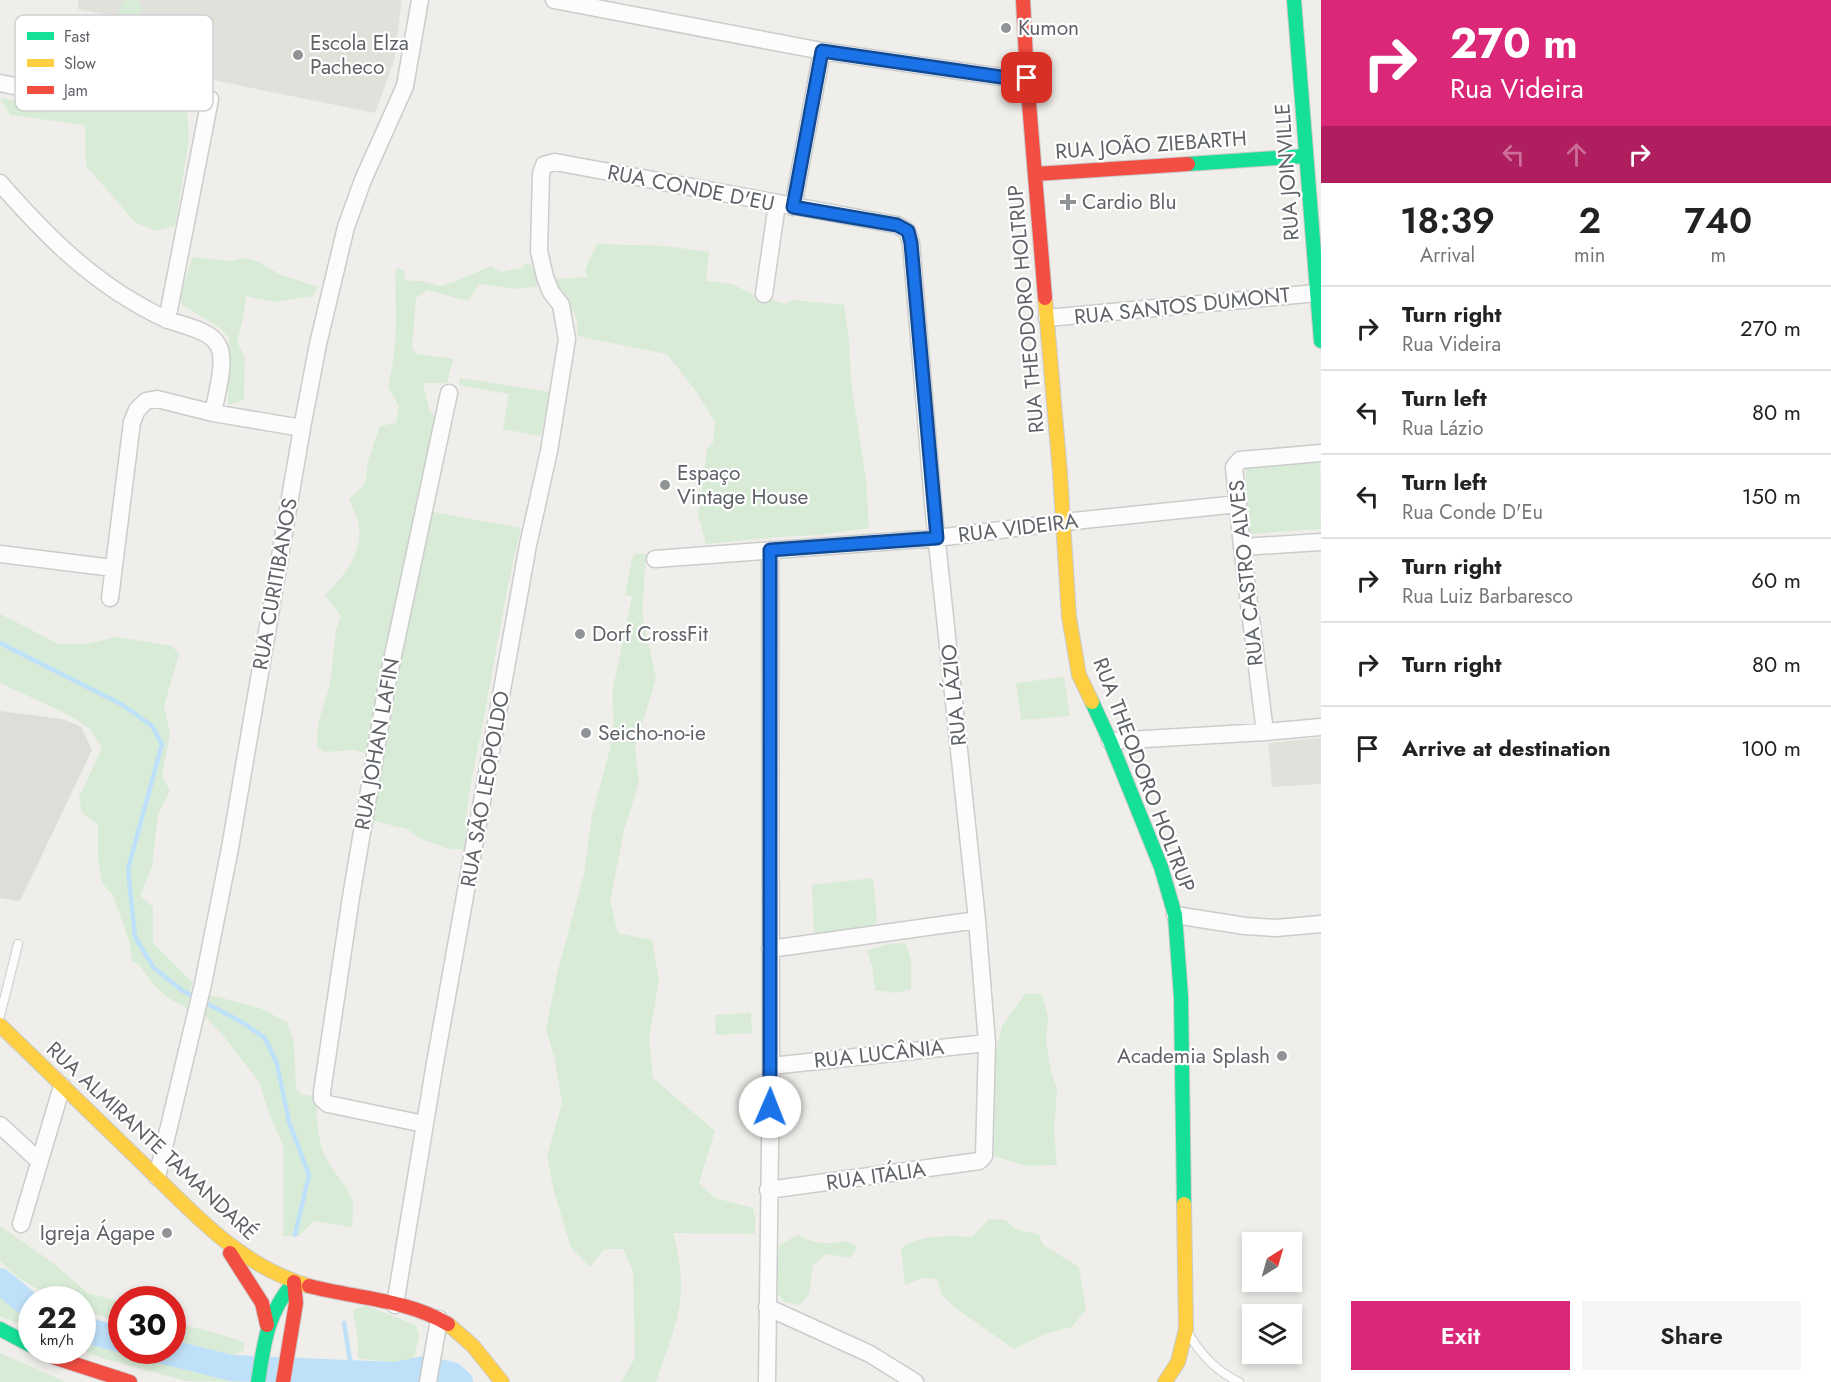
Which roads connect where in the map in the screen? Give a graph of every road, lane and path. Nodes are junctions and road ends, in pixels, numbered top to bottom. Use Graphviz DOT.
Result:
graph roads {
  1 [pos="420,0"];
  2 [pos="554,0"];
  3 [pos="1023,0"];
  4 [pos="1294,0"];
  5 [pos="822,51"];
  6 [pos="1027,78"];
  7 [pos="0,83"];
  8 [pos="15,86"];
  9 [pos="208,111"];
  10 [pos="1306,156"];
  11 [pos="544,165"];
  12 [pos="1035,174"];
  13 [pos="0,183"];
  14 [pos="785,206"];
  15 [pos="908,231"];
  16 [pos="1317,293"];
  17 [pos="764,294"];
  18 [pos="1047,318"];
  19 [pos="167,320"];
  20 [pos="1321,341"];
  21 [pos="448,393"];
  22 [pos="213,413"];
  23 [pos="302,428"];
  24 [pos="1321,453"];
  25 [pos="1238,504"];
  26 [pos="1064,522"];
  27 [pos="937,538"];
  28 [pos="1321,542"];
  29 [pos="1242,546"];
  30 [pos="770,550"];
  31 [pos="0,554"];
  32 [pos="655,559"];
  33 [pos="113,568"];
  34 [pos="110,598"];
  35 [pos="1321,727"];
  36 [pos="1265,732"];
  37 [pos="1110,741"];
  38 [pos="1175,915"];
  39 [pos="977,920"];
  40 [pos="1321,924"];
  41 [pos="18,944"];
  42 [pos="770,949"];
  43 [pos="0,1016"];
  44 [pos="0,1025"];
  45 [pos="987,1043"];
  46 [pos="771,1065"];
  47 [pos="62,1086"];
  48 [pos="424,1124"];
  49 [pos="0,1125"];
  50 [pos="982,1160"];
  51 [pos="39,1161"];
  52 [pos="157,1177"];
  53 [pos="768,1190"];
  54 [pos="21,1224"];
  55 [pos="219,1238"];
  56 [pos="294,1282"];
  57 [pos="395,1305"];
  58 [pos="767,1307"];
  59 [pos="439,1319"];
  60 [pos="0,1329"];
  61 [pos="1186,1329"];
  62 [pos="266,1331"];
  63 [pos="18,1339"];
  64 [pos="74,1364"];
  65 [pos="891,1374"];
  66 [pos="130,1382"];
  67 [pos="258,1382"];
  68 [pos="283,1382"];
  69 [pos="428,1382"];
  70 [pos="502,1382"];
  71 [pos="767,1382"];
  72 [pos="915,1382"];
  73 [pos="1165,1382"];
  74 [pos="1239,1382"];
  1 -- 23 [label="street, RUA CURITIBANOS"];
  2 -- 5 [label="street"];
  3 -- 6 [label="main road, RUA THEODORO HOLTRUP"];
  4 -- 10 [label="main road, RUA JOINVILLE"];
  5 -- 6 [label="street"];
  5 -- 14 [label="street"];
  6 -- 12 [label="main road, RUA THEODORO HOLTRUP"];
  7 -- 8 [label="street"];
  9 -- 19 [label="street"];
  10 -- 12 [label="main road, RUA JOÃO ZIEBARTH"];
  10 -- 16 [label="main road, RUA JOINVILLE"];
  11 -- 14 [label="street, RUA CONDE D'EU"];
  11 -- 48 [label="street, RUA SÃO LEOPOLDO"];
  12 -- 18 [label="main road, RUA THEODORO HOLTRUP"];
  13 -- 19 [label="street"];
  14 -- 15 [label="street, RUA CONDE D'EU"];
  14 -- 17 [label="street"];
  15 -- 27 [label="street, RUA LÁZIO"];
  16 -- 18 [label="street, RUA SANTOS DUMONT"];
  16 -- 20 [label="main road, RUA JOINVILLE"];
  18 -- 26 [label="main road, RUA THEODORO HOLTRUP"];
  19 -- 22 [label="street"];
  21 -- 48 [label="street, RUA JOHAN LAFIN"];
  22 -- 23 [label="street"];
  22 -- 33 [label="street"];
  23 -- 52 [label="street, RUA CURITIBANOS"];
  24 -- 25 [label="street, RUA CASTRO ALVES"];
  25 -- 26 [label="street, RUA VIDEIRA"];
  25 -- 29 [label="street, RUA CASTRO ALVES"];
  26 -- 27 [label="street, RUA VIDEIRA"];
  26 -- 37 [label="main road, RUA THEODORO HOLTRUP"];
  27 -- 30 [label="street, RUA VIDEIRA"];
  27 -- 39 [label="street, RUA LÁZIO"];
  28 -- 29 [label="street"];
  29 -- 36 [label="street, RUA CASTRO ALVES"];
  30 -- 32 [label="street, RUA VIDEIRA"];
  30 -- 42 [label="street"];
  31 -- 33 [label="street"];
  33 -- 34 [label="street"];
  35 -- 36 [label="street"];
  36 -- 37 [label="street"];
  37 -- 38 [label="main road, RUA THEODORO HOLTRUP"];
  38 -- 40 [label="street"];
  38 -- 61 [label="main road, RUA THEODORO HOLTRUP"];
  39 -- 42 [label="street"];
  39 -- 45 [label="street, RUA LÁZIO"];
  41 -- 43 [label="lane"];
  42 -- 46 [label="street"];
  44 -- 47 [label="main road, RUA ALMIRANTE TAMANDARÉ"];
  45 -- 46 [label="street, RUA LUCÂNIA"];
  45 -- 50 [label="street, RUA LÁZIO"];
  46 -- 53 [label="street"];
  47 -- 51 [label="street"];
  47 -- 52 [label="main road, RUA ALMIRANTE TAMANDARÉ"];
  48 -- 57 [label="street, RUA SÃO LEOPOLDO"];
  49 -- 51 [label="street"];
  50 -- 53 [label="street, RUA ITÁLIA"];
  51 -- 54 [label="street"];
  52 -- 55 [label="main road, RUA ALMIRANTE TAMANDARÉ"];
  53 -- 58 [label="street"];
  55 -- 56 [label="main road, RUA ALMIRANTE TAMANDARÉ"];
  55 -- 62 [label="main road"];
  56 -- 57 [label="main road, RUA ALMIRANTE TAMANDARÉ"];
  56 -- 62 [label="main road"];
  56 -- 68 [label="main road"];
  57 -- 59 [label="main road, RUA ALMIRANTE TAMANDARÉ"];
  58 -- 65 [label="street"];
  58 -- 71 [label="street"];
  59 -- 69 [label="street"];
  59 -- 70 [label="main road, RUA ALMIRANTE TAMANDARÉ"];
  60 -- 63 [label="main road"];
  61 -- 73 [label="main road, RUA THEODORO HOLTRUP"];
  61 -- 74 [label="lane"];
  62 -- 67 [label="main road"];
  64 -- 66 [label="main road"];
  65 -- 72 [label="street"];
}
